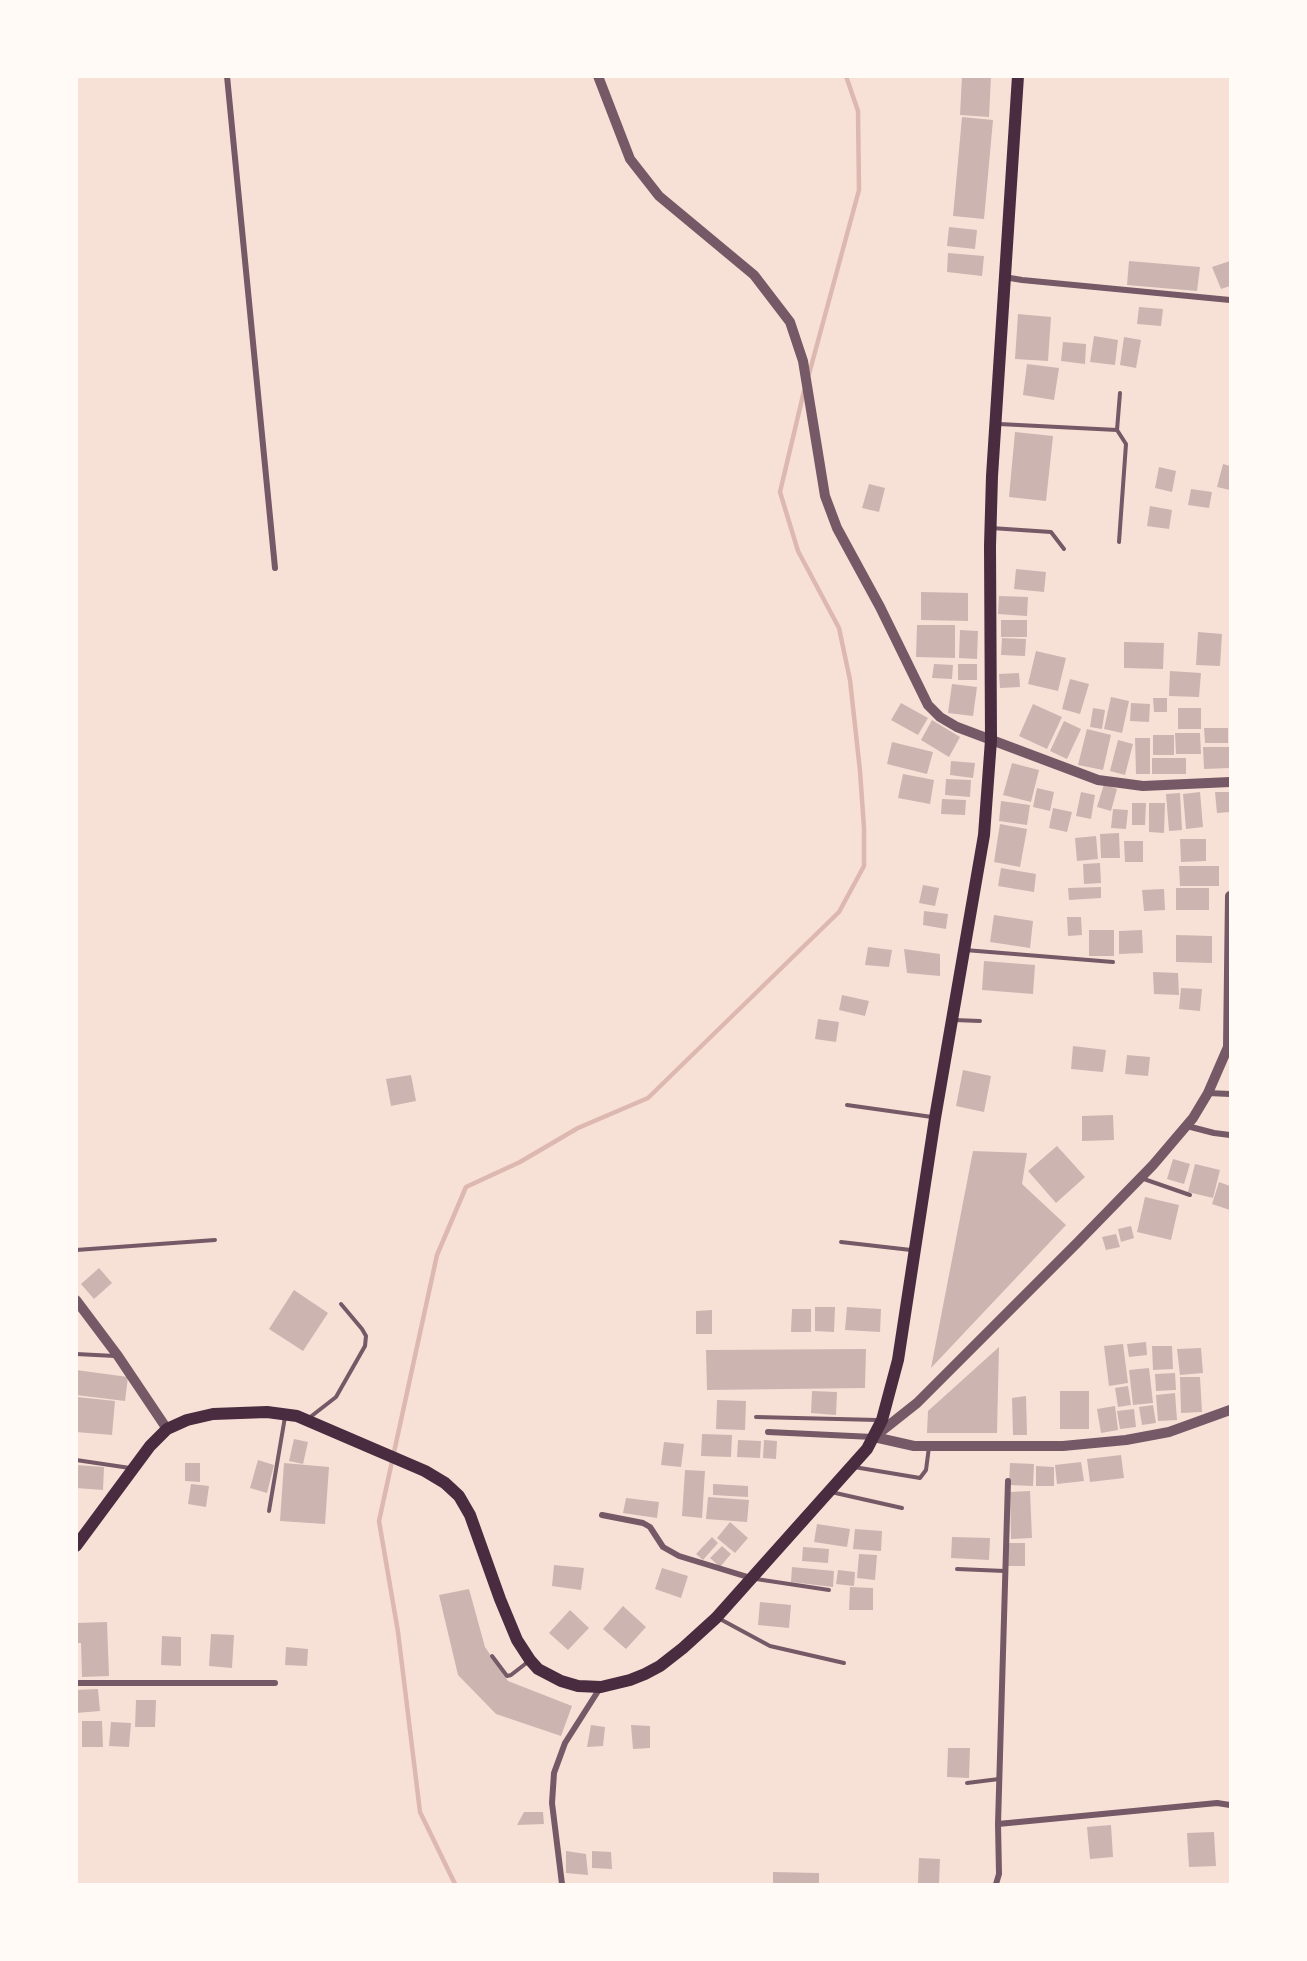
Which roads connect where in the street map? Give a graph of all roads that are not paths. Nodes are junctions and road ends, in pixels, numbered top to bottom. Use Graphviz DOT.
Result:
graph roads {
  1 [pos="227,76"];
  2 [pos="598,76"];
  3 [pos="1018,76"];
  4 [pos="1004,277"];
  5 [pos="1230,300"];
  6 [pos="1120,393"];
  7 [pos="995,423"];
  8 [pos="1117,430"];
  9 [pos="991,528"];
  10 [pos="1119,542"];
  11 [pos="1064,549"];
  12 [pos="275,568"];
  13 [pos="991,740"];
  14 [pos="1230,782"];
  15 [pos="1230,896"];
  16 [pos="964,950"];
  17 [pos="1113,962"];
  18 [pos="953,1020"];
  19 [pos="980,1021"];
  20 [pos="1229,1047"];
  21 [pos="1208,1094"];
  22 [pos="1230,1094"];
  23 [pos="847,1105"];
  24 [pos="935,1118"];
  25 [pos="1187,1126"];
  26 [pos="1230,1135"];
  27 [pos="1140,1178"];
  28 [pos="1190,1195"];
  29 [pos="215,1240"];
  30 [pos="841,1242"];
  31 [pos="76,1250"];
  32 [pos="915,1250"];
  33 [pos="76,1300"];
  34 [pos="341,1304"];
  35 [pos="76,1354"];
  36 [pos="118,1356"];
  37 [pos="1230,1410"];
  38 [pos="286,1413"];
  39 [pos="756,1417"];
  40 [pos="306,1419"];
  41 [pos="882,1420"];
  42 [pos="167,1429"];
  43 [pos="768,1432"];
  44 [pos="874,1437"];
  45 [pos="929,1446"];
  46 [pos="76,1460"];
  47 [pos="850,1467"];
  48 [pos="133,1468"];
  49 [pos="1008,1481"];
  50 [pos="828,1491"];
  51 [pos="902,1508"];
  52 [pos="269,1511"];
  53 [pos="602,1515"];
  54 [pos="76,1546"];
  55 [pos="957,1569"];
  56 [pos="1005,1571"];
  57 [pos="752,1578"];
  58 [pos="829,1590"];
  59 [pos="716,1618"];
  60 [pos="492,1656"];
  61 [pos="530,1660"];
  62 [pos="844,1663"];
  63 [pos="76,1683"];
  64 [pos="275,1683"];
  65 [pos="601,1687"];
  66 [pos="1000,1778"];
  67 [pos="967,1783"];
  68 [pos="1230,1805"];
  69 [pos="998,1824"];
  70 [pos="562,1884"];
  71 [pos="996,1884"];
  1 -- 12 [label="street"];
  2 -- 13 [label="street"];
  3 -- 4 [label="main road"];
  4 -- 5 [label="street"];
  4 -- 7 [label="main road"];
  6 -- 8 [label="lane"];
  7 -- 8 [label="lane"];
  7 -- 9 [label="main road"];
  8 -- 10 [label="lane"];
  9 -- 11 [label="lane"];
  9 -- 13 [label="main road"];
  13 -- 14 [label="street"];
  13 -- 16 [label="main road"];
  15 -- 20 [label="street"];
  16 -- 17 [label="lane"];
  16 -- 18 [label="main road"];
  18 -- 19 [label="lane"];
  18 -- 24 [label="main road"];
  20 -- 21 [label="street"];
  21 -- 22 [label="street"];
  21 -- 25 [label="street"];
  23 -- 24 [label="lane"];
  24 -- 32 [label="main road"];
  25 -- 26 [label="street"];
  25 -- 27 [label="street"];
  27 -- 28 [label="lane"];
  27 -- 44 [label="street"];
  29 -- 31 [label="lane"];
  30 -- 32 [label="lane"];
  32 -- 41 [label="main road"];
  33 -- 36 [label="street"];
  34 -- 40 [label="lane"];
  35 -- 36 [label="lane"];
  36 -- 42 [label="street"];
  37 -- 45 [label="street"];
  38 -- 40 [label="main road"];
  38 -- 42 [label="main road"];
  38 -- 52 [label="lane"];
  39 -- 41 [label="lane"];
  40 -- 61 [label="main road"];
  41 -- 44 [label="main road"];
  42 -- 48 [label="main road"];
  43 -- 44 [label="street"];
  44 -- 45 [label="street"];
  44 -- 47 [label="main road"];
  45 -- 47 [label="lane"];
  46 -- 48 [label="lane"];
  47 -- 50 [label="main road"];
  48 -- 54 [label="main road"];
  49 -- 56 [label="street"];
  50 -- 51 [label="lane"];
  50 -- 57 [label="main road"];
  53 -- 57 [label="street"];
  55 -- 56 [label="lane"];
  56 -- 66 [label="street"];
  57 -- 58 [label="lane"];
  57 -- 59 [label="main road"];
  59 -- 62 [label="lane"];
  59 -- 65 [label="main road"];
  60 -- 61 [label="lane"];
  61 -- 65 [label="main road"];
  63 -- 64 [label="street"];
  65 -- 70 [label="street"];
  66 -- 67 [label="lane"];
  66 -- 69 [label="street"];
  68 -- 69 [label="street"];
  69 -- 71 [label="street"];
}
